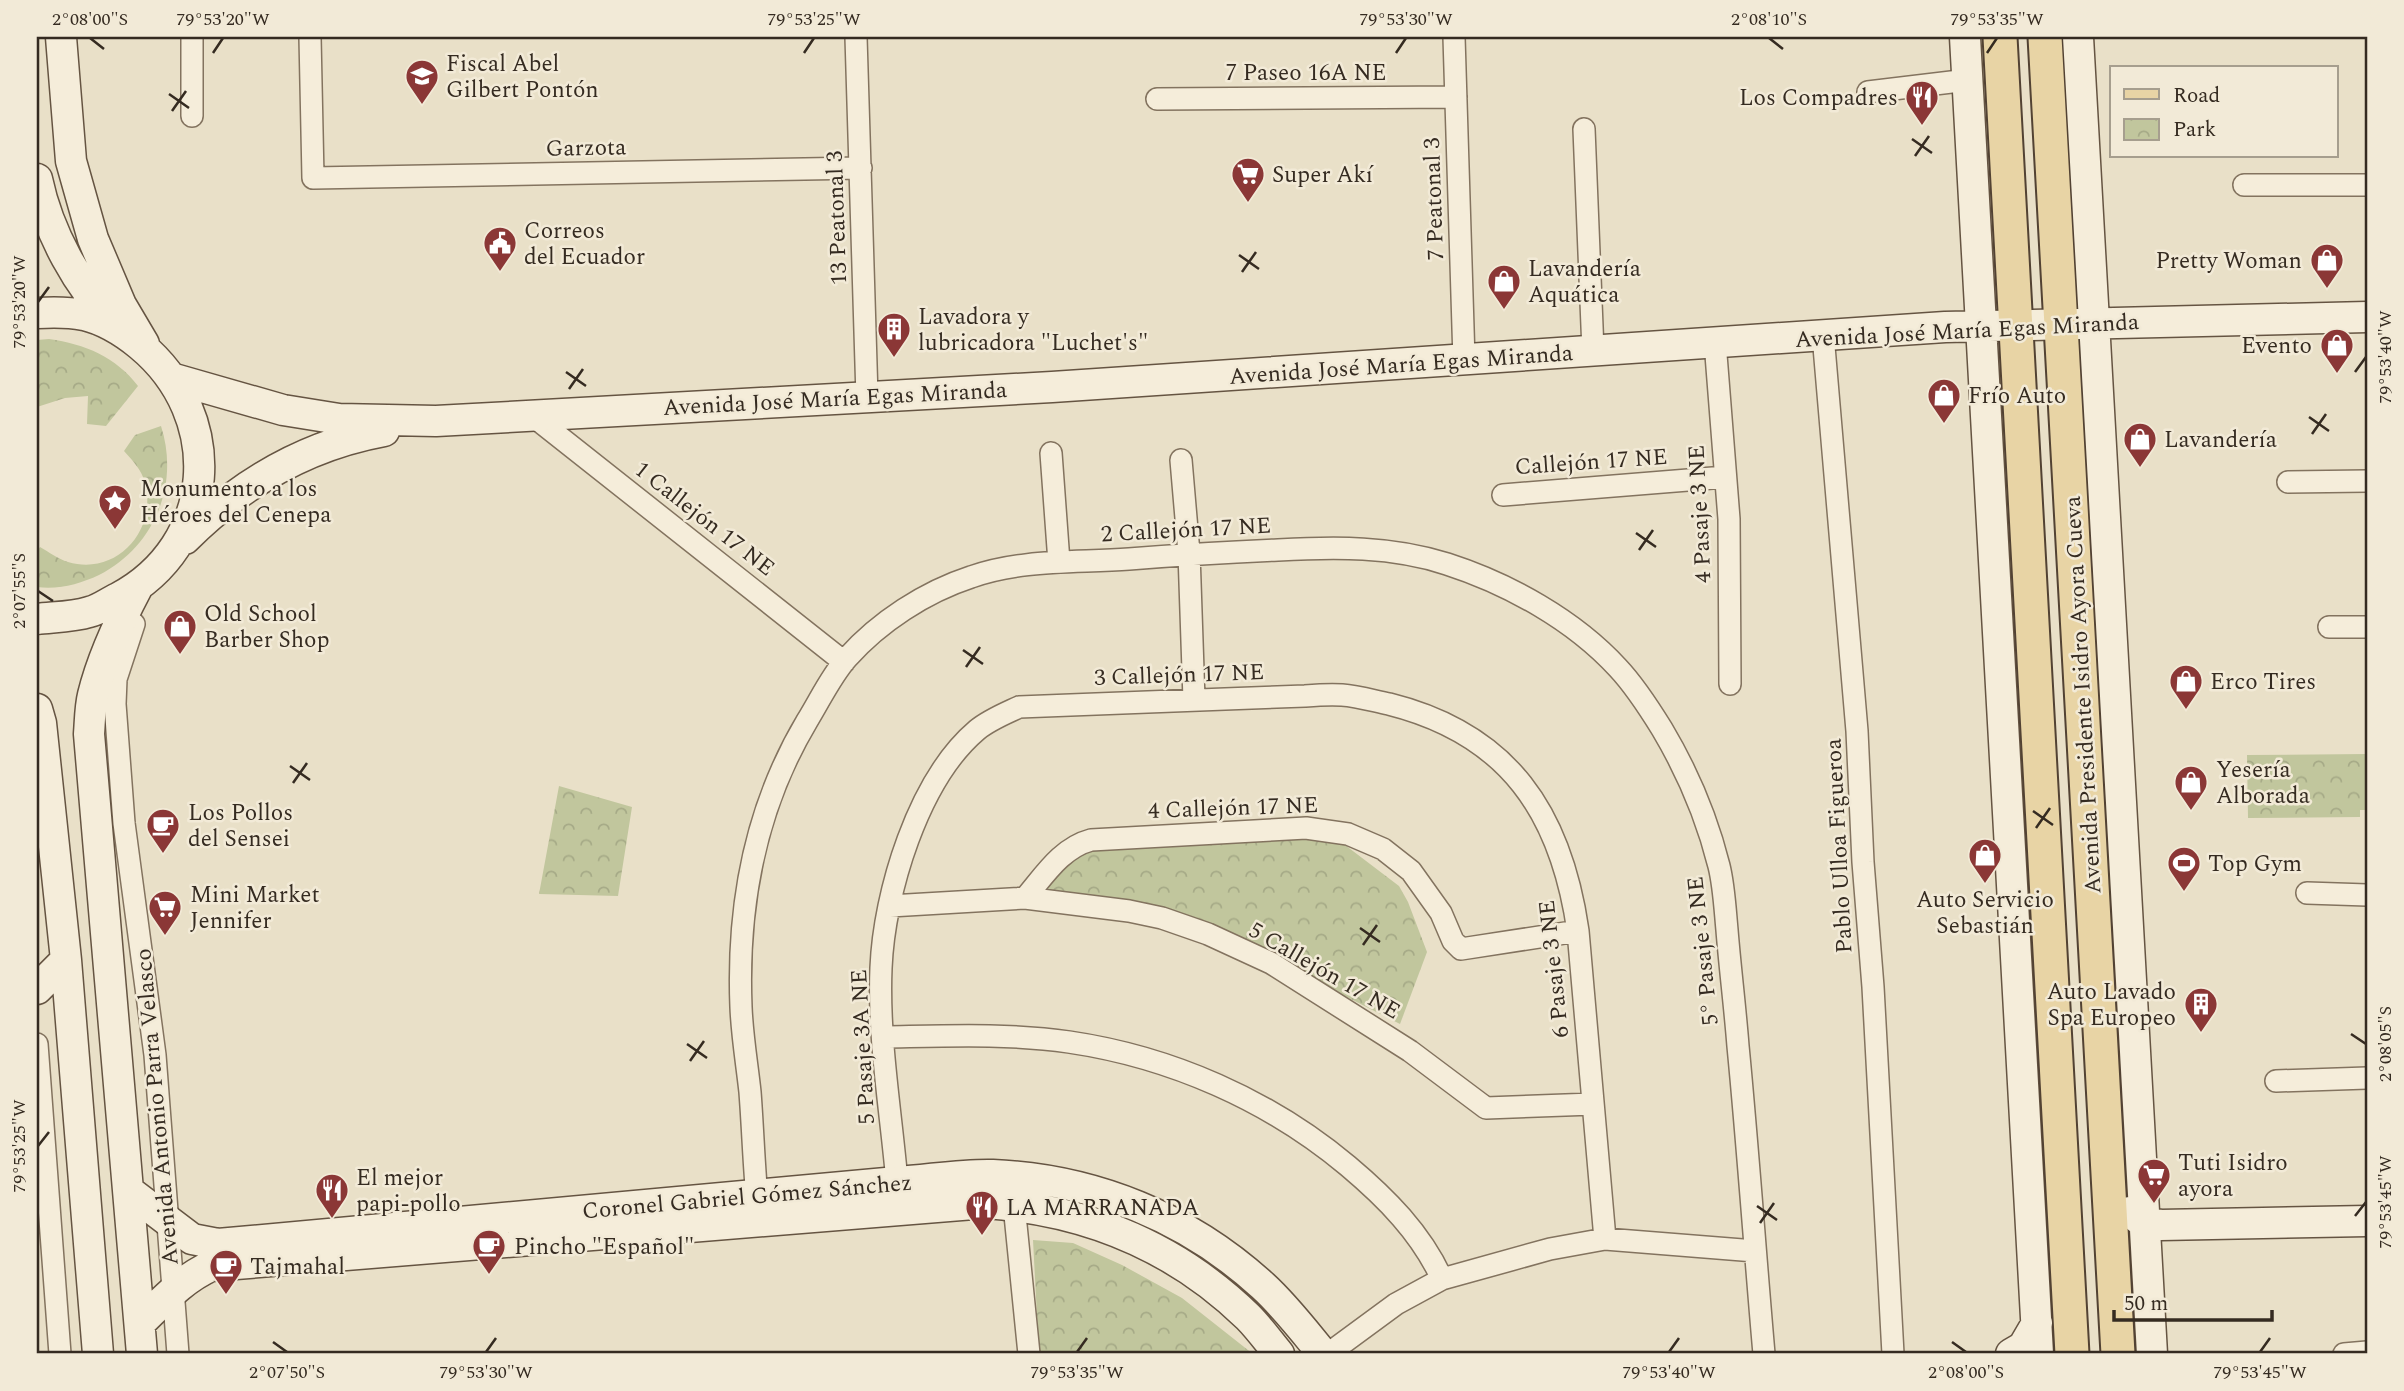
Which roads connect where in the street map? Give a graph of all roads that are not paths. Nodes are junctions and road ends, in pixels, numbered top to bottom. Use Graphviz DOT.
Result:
graph roads {
  1 [pos="61,37"];
  2 [pos="192,37"];
  3 [pos="310,37"];
  4 [pos="856,37"];
  5 [pos="1454,37"];
  6 [pos="1965,37"];
  7 [pos="2000,37"];
  8 [pos="2045,37"];
  9 [pos="2078,37"];
  10 [pos="1968,80"];
  11 [pos="1868,92"];
  12 [pos="1456,97"];
  13 [pos="1157,99"];
  14 [pos="192,116"];
  15 [pos="1584,129"];
  16 [pos="861,168"];
  17 [pos="37,179"];
  18 [pos="2244,185"];
  19 [pos="2367,185"];
  20 [pos="37,313"];
  21 [pos="2367,317"];
  22 [pos="2062,323"];
  23 [pos="2096,323"];
  24 [pos="2017,324"];
  25 [pos="1983,325"];
  26 [pos="121,330"];
  27 [pos="1823,335"];
  28 [pos="1715,342"];
  29 [pos="1593,351"];
  30 [pos="149,353"];
  31 [pos="1464,360"];
  32 [pos="171,377"];
  33 [pos="867,397"];
  34 [pos="533,416"];
  35 [pos="436,421"];
  36 [pos="1051,453"];
  37 [pos="1181,460"];
  38 [pos="1725,477"];
  39 [pos="2367,481"];
  40 [pos="2288,482"];
  41 [pos="1503,495"];
  42 [pos="176,548"];
  43 [pos="1189,553"];
  44 [pos="1059,562"];
  45 [pos="1463,569"];
  46 [pos="145,581"];
  47 [pos="37,619"];
  48 [pos="2329,627"];
  49 [pos="2367,627"];
  50 [pos="844,662"];
  51 [pos="1730,684"];
  52 [pos="1342,695"];
  53 [pos="1194,700"];
  54 [pos="1019,707"];
  55 [pos="37,709"];
  56 [pos="2307,893"];
  57 [pos="2367,895"];
  58 [pos="1025,898"];
  59 [pos="890,906"];
  60 [pos="1578,932"];
  61 [pos="66,960"];
  62 [pos="37,989"];
  63 [pos="883,1037"];
  64 [pos="37,1044"];
  65 [pos="2367,1078"];
  66 [pos="2276,1081"];
  67 [pos="1593,1104"];
  68 [pos="897,1182"];
  69 [pos="130,1192"];
  70 [pos="2109,1195"];
  71 [pos="1014,1205"];
  72 [pos="758,1208"];
  73 [pos="2367,1221"];
  74 [pos="169,1223"];
  75 [pos="2144,1223"];
  76 [pos="1605,1239"];
  77 [pos="1755,1251"];
  78 [pos="1442,1279"];
  79 [pos="172,1291"];
  80 [pos="140,1323"];
  81 [pos="2036,1323"];
  82 [pos="2367,1352"];
  83 [pos="60,1354"];
  84 [pos="99,1354"];
  85 [pos="142,1354"];
  86 [pos="178,1354"];
  87 [pos="1029,1354"];
  88 [pos="1279,1354"];
  89 [pos="1325,1354"];
  90 [pos="1764,1354"];
  91 [pos="1893,1354"];
  92 [pos="2011,1354"];
  93 [pos="2038,1354"];
  94 [pos="2072,1354"];
  95 [pos="2118,1354"];
  96 [pos="2152,1354"];
  97 [pos="2344,1354"];
  1 -- 30 [label="street"];
  2 -- 14 [label="street"];
  3 -- 16 [label="street, Garzota"];
  4 -- 16 [label="street, 13 Peatonal 3"];
  5 -- 12 [label="street, 7 Peatonal 3"];
  6 -- 10 [label="street"];
  7 -- 24 [label="main road, Avenida Presidente Isidro Ayora Cueva"];
  8 -- 22 [label="main road, Avenida Presidente Isidro Ayora Cueva"];
  9 -- 23 [label="street, Avenida Presidente Isidro Ayora Cueva"];
  10 -- 11 [label="street"];
  10 -- 25 [label="street"];
  12 -- 13 [label="street, 7 Paseo 16A NE"];
  12 -- 31 [label="street, 7 Peatonal 3"];
  15 -- 29 [label="street"];
  16 -- 33 [label="street, 13 Peatonal 3"];
  17 -- 26 [label="street"];
  18 -- 19 [label="street"];
  20 -- 26 [label="street"];
  21 -- 23 [label="street, Avenida José María Egas Miranda"];
  22 -- 23 [label="street, Avenida José María Egas Miranda"];
  22 -- 24 [label="street, Avenida José María Egas Miranda"];
  22 -- 70 [label="main road, Avenida Presidente Isidro Ayora Cueva"];
  23 -- 75 [label="street, Avenida Presidente Isidro Ayora Cueva"];
  24 -- 25 [label="street, Avenida José María Egas Miranda"];
  24 -- 94 [label="main road, Avenida Presidente Isidro Ayora Cueva"];
  25 -- 27 [label="street, Avenida José María Egas Miranda"];
  25 -- 81 [label="street"];
  26 -- 30 [label="street"];
  27 -- 28 [label="street, Avenida José María Egas Miranda"];
  27 -- 91 [label="street, Pablo Ulloa Figueroa"];
  28 -- 29 [label="street, Avenida José María Egas Miranda"];
  28 -- 38 [label="street, 4 Pasaje 3 NE"];
  29 -- 31 [label="street, Avenida José María Egas Miranda"];
  30 -- 32 [label="street"];
  31 -- 33 [label="street, Avenida José María Egas Miranda"];
  32 -- 35 [label="street, Avenida José María Egas Miranda"];
  32 -- 42 [label="street"];
  33 -- 34 [label="street, Avenida José María Egas Miranda"];
  34 -- 35 [label="street, Avenida José María Egas Miranda"];
  34 -- 50 [label="street, 1 Callejón 17 NE"];
  35 -- 42 [label="street, Avenida José María Egas Miranda"];
  36 -- 44 [label="street"];
  37 -- 43 [label="street"];
  38 -- 41 [label="street, Callejón 17 NE"];
  38 -- 51 [label="street, 4 Pasaje 3 NE"];
  39 -- 40 [label="street"];
  42 -- 46 [label="street"];
  43 -- 44 [label="street, 2 Callejón 17 NE"];
  43 -- 45 [label="street, 2 Callejón 17 NE"];
  43 -- 53 [label="street"];
  44 -- 50 [label="street, 2 Callejón 17 NE"];
  45 -- 77 [label="street, 5° Pasaje 3 NE"];
  46 -- 47 [label="street"];
  46 -- 69 [label="street, Avenida Antonio Parra Velasco"];
  46 -- 74 [label="street, Avenida Antonio Parra Velasco"];
  48 -- 49 [label="street"];
  50 -- 72 [label="street, 2 Callejón 17 NE"];
  52 -- 53 [label="street, 3 Callejón 17 NE"];
  52 -- 60 [label="street, 6 Pasaje 3 NE"];
  53 -- 54 [label="street, 3 Callejón 17 NE"];
  54 -- 59 [label="street, 5 Pasaje 3A NE"];
  55 -- 61 [label="street"];
  56 -- 57 [label="street"];
  58 -- 59 [label="street, 5 Callejón 17 NE"];
  58 -- 60 [label="street, 4 Callejón 17 NE"];
  58 -- 67 [label="street, 5 Callejón 17 NE"];
  59 -- 63 [label="street, 5 Pasaje 3A NE"];
  60 -- 67 [label="street, 6 Pasaje 3 NE"];
  61 -- 62 [label="street"];
  61 -- 84 [label="street"];
  63 -- 68 [label="street, 5 Pasaje 3A NE"];
  63 -- 78 [label="street"];
  64 -- 83 [label="street"];
  65 -- 66 [label="street"];
  67 -- 76 [label="street, 6 Pasaje 3 NE"];
  68 -- 72 [label="street, Coronel Gabriel Gómez Sánchez"];
  68 -- 89 [label="street, Coronel Gabriel Gómez Sánchez"];
  69 -- 74 [label="street, Coronel Gabriel Gómez Sánchez"];
  69 -- 80 [label="street, Avenida Antonio Parra Velasco"];
  70 -- 75 [label="street"];
  70 -- 95 [label="main road, Avenida Presidente Isidro Ayora Cueva"];
  71 -- 72 [label="street, Coronel Gabriel Gómez Sánchez"];
  71 -- 87 [label="street"];
  71 -- 88 [label="street, Coronel Gabriel Gómez Sánchez"];
  72 -- 74 [label="street, Coronel Gabriel Gómez Sánchez"];
  72 -- 79 [label="street, Coronel Gabriel Gómez Sánchez"];
  73 -- 75 [label="street"];
  74 -- 79 [label="street, Avenida Antonio Parra Velasco"];
  75 -- 96 [label="street, Avenida Presidente Isidro Ayora Cueva"];
  76 -- 77 [label="street"];
  76 -- 78 [label="street"];
  77 -- 90 [label="street, 5° Pasaje 3 NE"];
  78 -- 89 [label="street"];
  79 -- 80 [label="street, Coronel Gabriel Gómez Sánchez"];
  79 -- 86 [label="street, Avenida Antonio Parra Velasco"];
  80 -- 85 [label="street, Avenida Antonio Parra Velasco"];
  81 -- 92 [label="street"];
  81 -- 93 [label="street"];
  82 -- 97 [label="street"];
}
